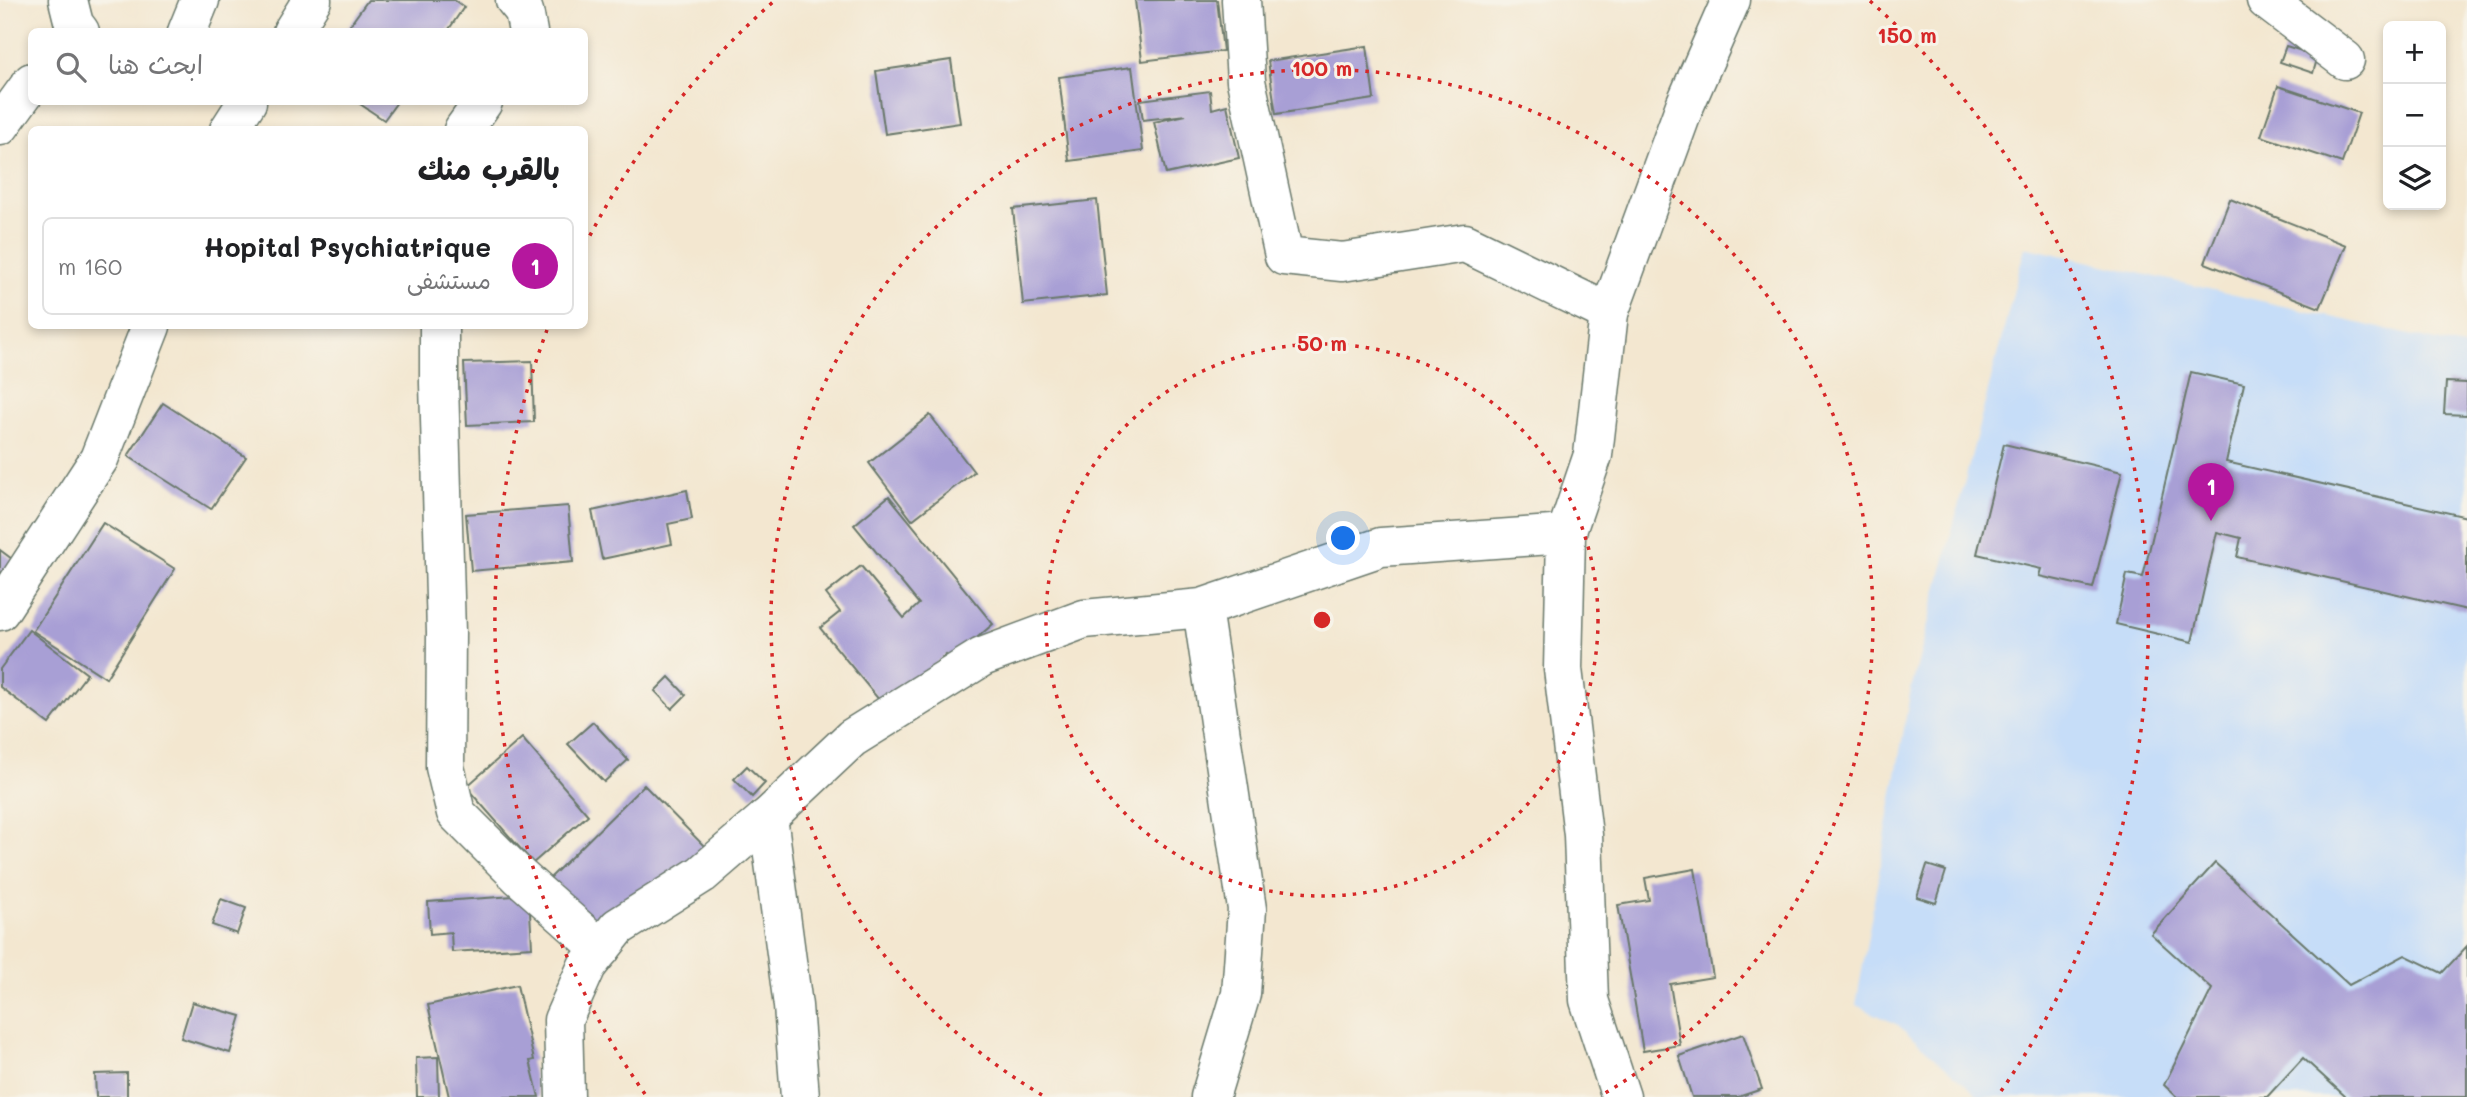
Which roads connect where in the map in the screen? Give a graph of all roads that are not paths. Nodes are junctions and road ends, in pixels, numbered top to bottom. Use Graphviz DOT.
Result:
graph roads {
  1 [pos="200,0"];
  2 [pos="312,0"];
  3 [pos="515,0"];
  4 [pos="1241,0"];
  5 [pos="1731,0"];
  6 [pos="2266,0"];
  7 [pos="189,28"];
  8 [pos="294,28"];
  9 [pos="527,28"];
  10 [pos="2345,60"];
  11 [pos="28,88"];
  12 [pos="245,105"];
  13 [pos="481,105"];
  14 [pos="0,126"];
  15 [pos="232,126"];
  16 [pos="466,126"];
  17 [pos="1609,313"];
  18 [pos="150,329"];
  19 [pos="439,329"];
  20 [pos="1566,534"];
  21 [pos="1202,608"];
  22 [pos="0,611"];
  23 [pos="768,817"];
  24 [pos="600,949"];
  25 [pos="565,1097"];
  26 [pos="800,1097"];
  27 [pos="1210,1097"];
  28 [pos="1621,1097"];
  1 -- 7 [label="street"];
  2 -- 8 [label="street"];
  3 -- 9 [label="street"];
  4 -- 17 [label="street"];
  5 -- 17 [label="street"];
  6 -- 10 [label="street"];
  11 -- 14 [label="street"];
  12 -- 15 [label="street"];
  13 -- 16 [label="street"];
  17 -- 20 [label="street"];
  18 -- 22 [label="street"];
  19 -- 24 [label="street"];
  20 -- 21 [label="street"];
  20 -- 28 [label="street"];
  21 -- 23 [label="street"];
  21 -- 27 [label="street"];
  23 -- 24 [label="street"];
  23 -- 26 [label="street"];
  24 -- 25 [label="street"];
}
